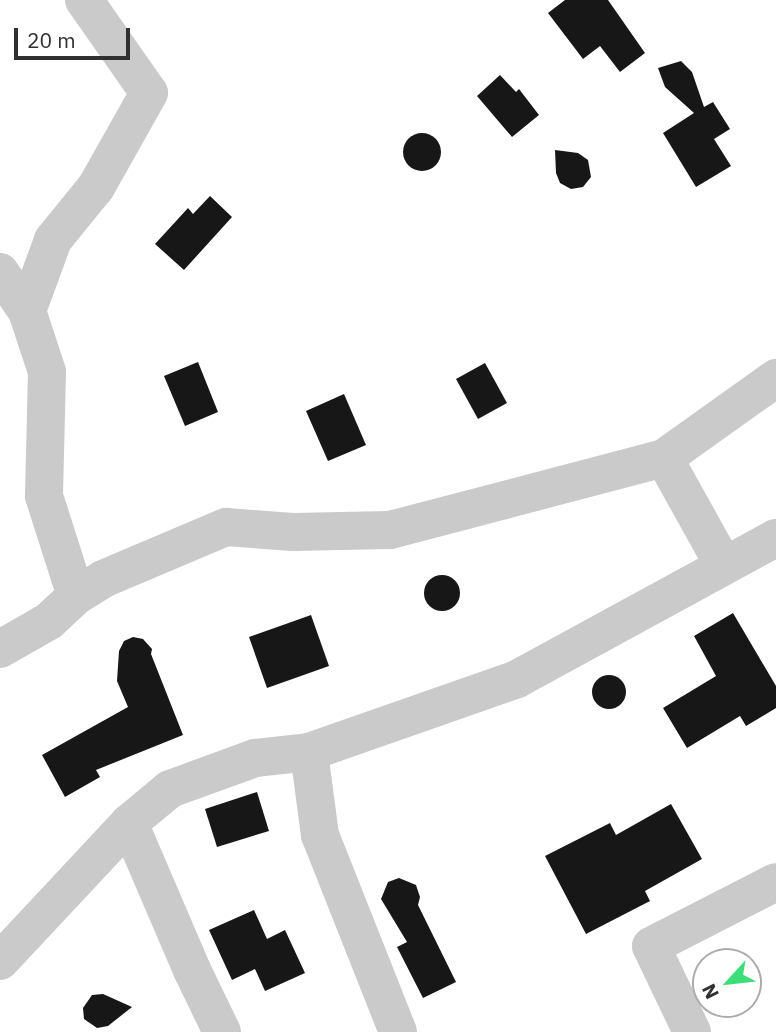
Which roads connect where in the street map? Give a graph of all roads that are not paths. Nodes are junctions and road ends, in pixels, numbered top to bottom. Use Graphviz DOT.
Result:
graph roads {
  1 [pos="84,0"];
  2 [pos="0,272"];
  3 [pos="27,311"];
  4 [pos="776,378"];
  5 [pos="664,458"];
  6 [pos="776,538"];
  7 [pos="723,564"];
  8 [pos="76,596"];
  9 [pos="0,649"];
  10 [pos="309,752"];
  11 [pos="129,822"];
  12 [pos="776,882"];
  13 [pos="0,961"];
  14 [pos="222,1032"];
  15 [pos="398,1032"];
  16 [pos="692,1032"];
  1 -- 3 [label="street"];
  2 -- 3 [label="street"];
  3 -- 8 [label="street"];
  4 -- 5 [label="street"];
  5 -- 7 [label="street"];
  5 -- 8 [label="street"];
  6 -- 7 [label="street"];
  7 -- 10 [label="street"];
  8 -- 9 [label="street"];
  10 -- 11 [label="street"];
  10 -- 15 [label="street"];
  11 -- 13 [label="street"];
  11 -- 14 [label="street"];
  12 -- 16 [label="street"];
}
